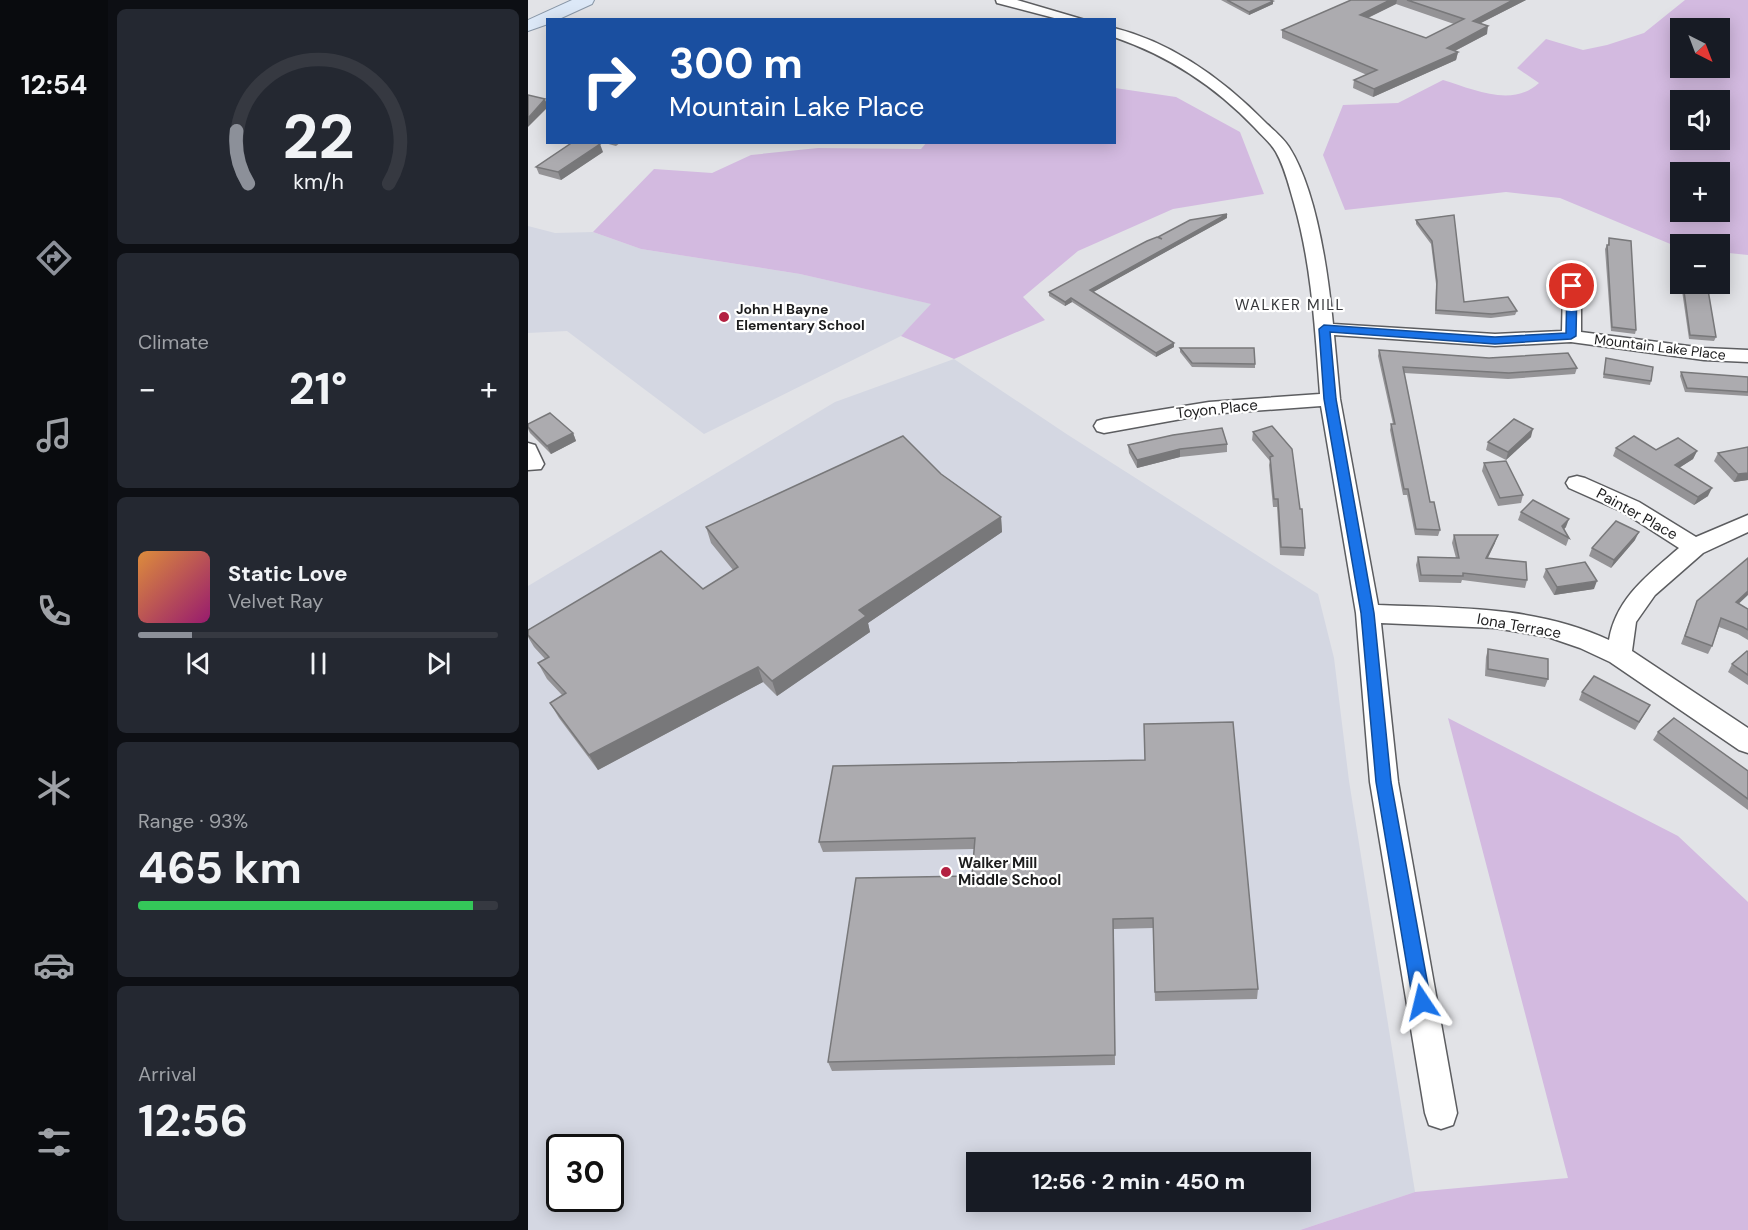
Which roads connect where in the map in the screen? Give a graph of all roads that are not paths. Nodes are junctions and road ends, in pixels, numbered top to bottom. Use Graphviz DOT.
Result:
graph roads {
  1 [pos="586,0"];
  2 [pos="1002,0"];
  3 [pos="1071,18"];
  4 [pos="528,26"];
  5 [pos="1116,33"];
  6 [pos="1572,286"];
  7 [pos="1324,329"];
  8 [pos="1571,336"];
  9 [pos="1748,356"];
  10 [pos="1330,399"];
  11 [pos="1104,426"];
  12 [pos="1577,483"];
  13 [pos="1748,523"];
  14 [pos="1695,547"];
  15 [pos="1368,613"];
  16 [pos="1619,655"];
  17 [pos="1748,742"];
  18 [pos="1441,1113"];
  1 -- 4 [label="main road"];
  2 -- 3 [label="street"];
  5 -- 7 [label="street"];
  6 -- 8 [label="street"];
  7 -- 8 [label="street, Mountain Lake Place"];
  7 -- 10 [label="street"];
  8 -- 9 [label="street, Mountain Lake Place"];
  10 -- 11 [label="street, Toyon Place"];
  10 -- 15 [label="street"];
  12 -- 14 [label="street, Painter Place"];
  13 -- 14 [label="street"];
  14 -- 16 [label="street"];
  15 -- 16 [label="street, Iona Terrace"];
  15 -- 18 [label="street"];
  16 -- 17 [label="street, Iona Terrace"];
}
